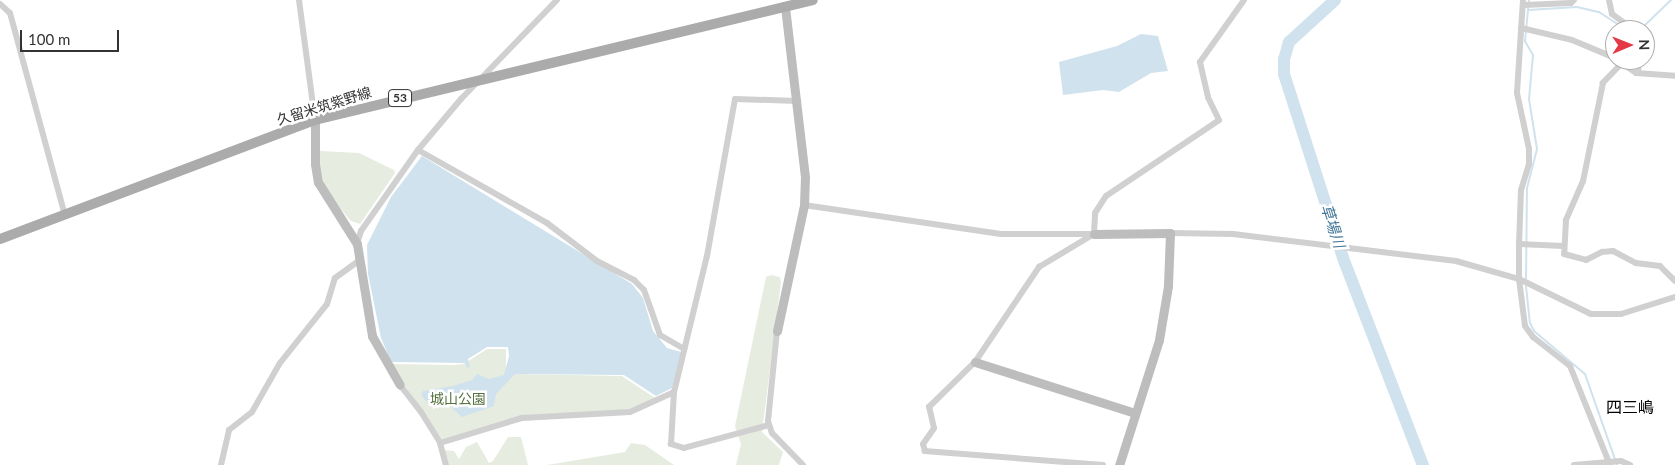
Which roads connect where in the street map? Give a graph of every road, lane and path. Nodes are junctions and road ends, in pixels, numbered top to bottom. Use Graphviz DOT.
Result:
graph roads {
  1 [pos="299,0"];
  2 [pos="557,0"];
  3 [pos="812,0"];
  4 [pos="1244,0"];
  5 [pos="1574,0"];
  6 [pos="1609,0"];
  7 [pos="1523,2"];
  8 [pos="785,3"];
  9 [pos="0,4"];
  10 [pos="1620,20"];
  11 [pos="1521,28"];
  12 [pos="1605,54"];
  13 [pos="1611,70"];
  14 [pos="1633,70"];
  15 [pos="1638,70"];
  16 [pos="1638,73"];
  17 [pos="1675,76"];
  18 [pos="484,78"];
  19 [pos="798,101"];
  20 [pos="316,120"];
  21 [pos="418,150"];
  22 [pos="804,205"];
  23 [pos="65,215"];
  24 [pos="1094,234"];
  25 [pos="1170,234"];
  26 [pos="0,239"];
  27 [pos="356,244"];
  28 [pos="1520,244"];
  29 [pos="1563,246"];
  30 [pos="358,261"];
  31 [pos="1519,280"];
  32 [pos="1675,281"];
  33 [pos="1675,297"];
  34 [pos="777,331"];
  35 [pos="684,349"];
  36 [pos="975,362"];
  37 [pos="400,385"];
  38 [pos="674,392"];
  39 [pos="1135,413"];
  40 [pos="769,425"];
  41 [pos="440,443"];
  42 [pos="1611,464"];
  43 [pos="221,465"];
  44 [pos="446,465"];
  45 [pos="803,465"];
  46 [pos="1103,465"];
  47 [pos="1119,465"];
  48 [pos="1574,465"];
  49 [pos="1630,465"];
  1 -- 20 [label="street"];
  2 -- 18 [label="street"];
  3 -- 8 [label="main road, 久留米筑紫野線 / 53"];
  4 -- 24 [label="street"];
  5 -- 7 [label="street"];
  6 -- 10 [label="street"];
  7 -- 11 [label="street"];
  8 -- 18 [label="main road, 久留米筑紫野線 / 53"];
  8 -- 19 [label="street"];
  9 -- 23 [label="street"];
  11 -- 12 [label="street"];
  11 -- 28 [label="street"];
  13 -- 29 [label="street"];
  14 -- 16 [label="street"];
  15 -- 16 [label="street"];
  16 -- 17 [label="street"];
  18 -- 20 [label="main road, 久留米筑紫野線 / 53"];
  18 -- 21 [label="street"];
  19 -- 22 [label="street"];
  19 -- 35 [label="street"];
  20 -- 23 [label="main road, 久留米筑紫野線 / 53"];
  20 -- 27 [label="street"];
  21 -- 27 [label="street"];
  21 -- 35 [label="street"];
  22 -- 24 [label="street"];
  22 -- 34 [label="street"];
  23 -- 26 [label="main road, 久留米筑紫野線 / 53"];
  24 -- 25 [label="street"];
  24 -- 36 [label="street"];
  25 -- 31 [label="street"];
  25 -- 39 [label="street"];
  27 -- 30 [label="street"];
  28 -- 29 [label="street"];
  28 -- 31 [label="street"];
  29 -- 32 [label="street"];
  30 -- 37 [label="street"];
  30 -- 43 [label="street"];
  31 -- 33 [label="street"];
  31 -- 42 [label="street"];
  34 -- 40 [label="street"];
  35 -- 38 [label="street"];
  36 -- 39 [label="street"];
  36 -- 46 [label="street"];
  37 -- 41 [label="street"];
  38 -- 40 [label="street"];
  38 -- 41 [label="street"];
  39 -- 47 [label="street"];
  40 -- 45 [label="street"];
  41 -- 44 [label="street"];
  42 -- 48 [label="street"];
  42 -- 49 [label="street"];
}
